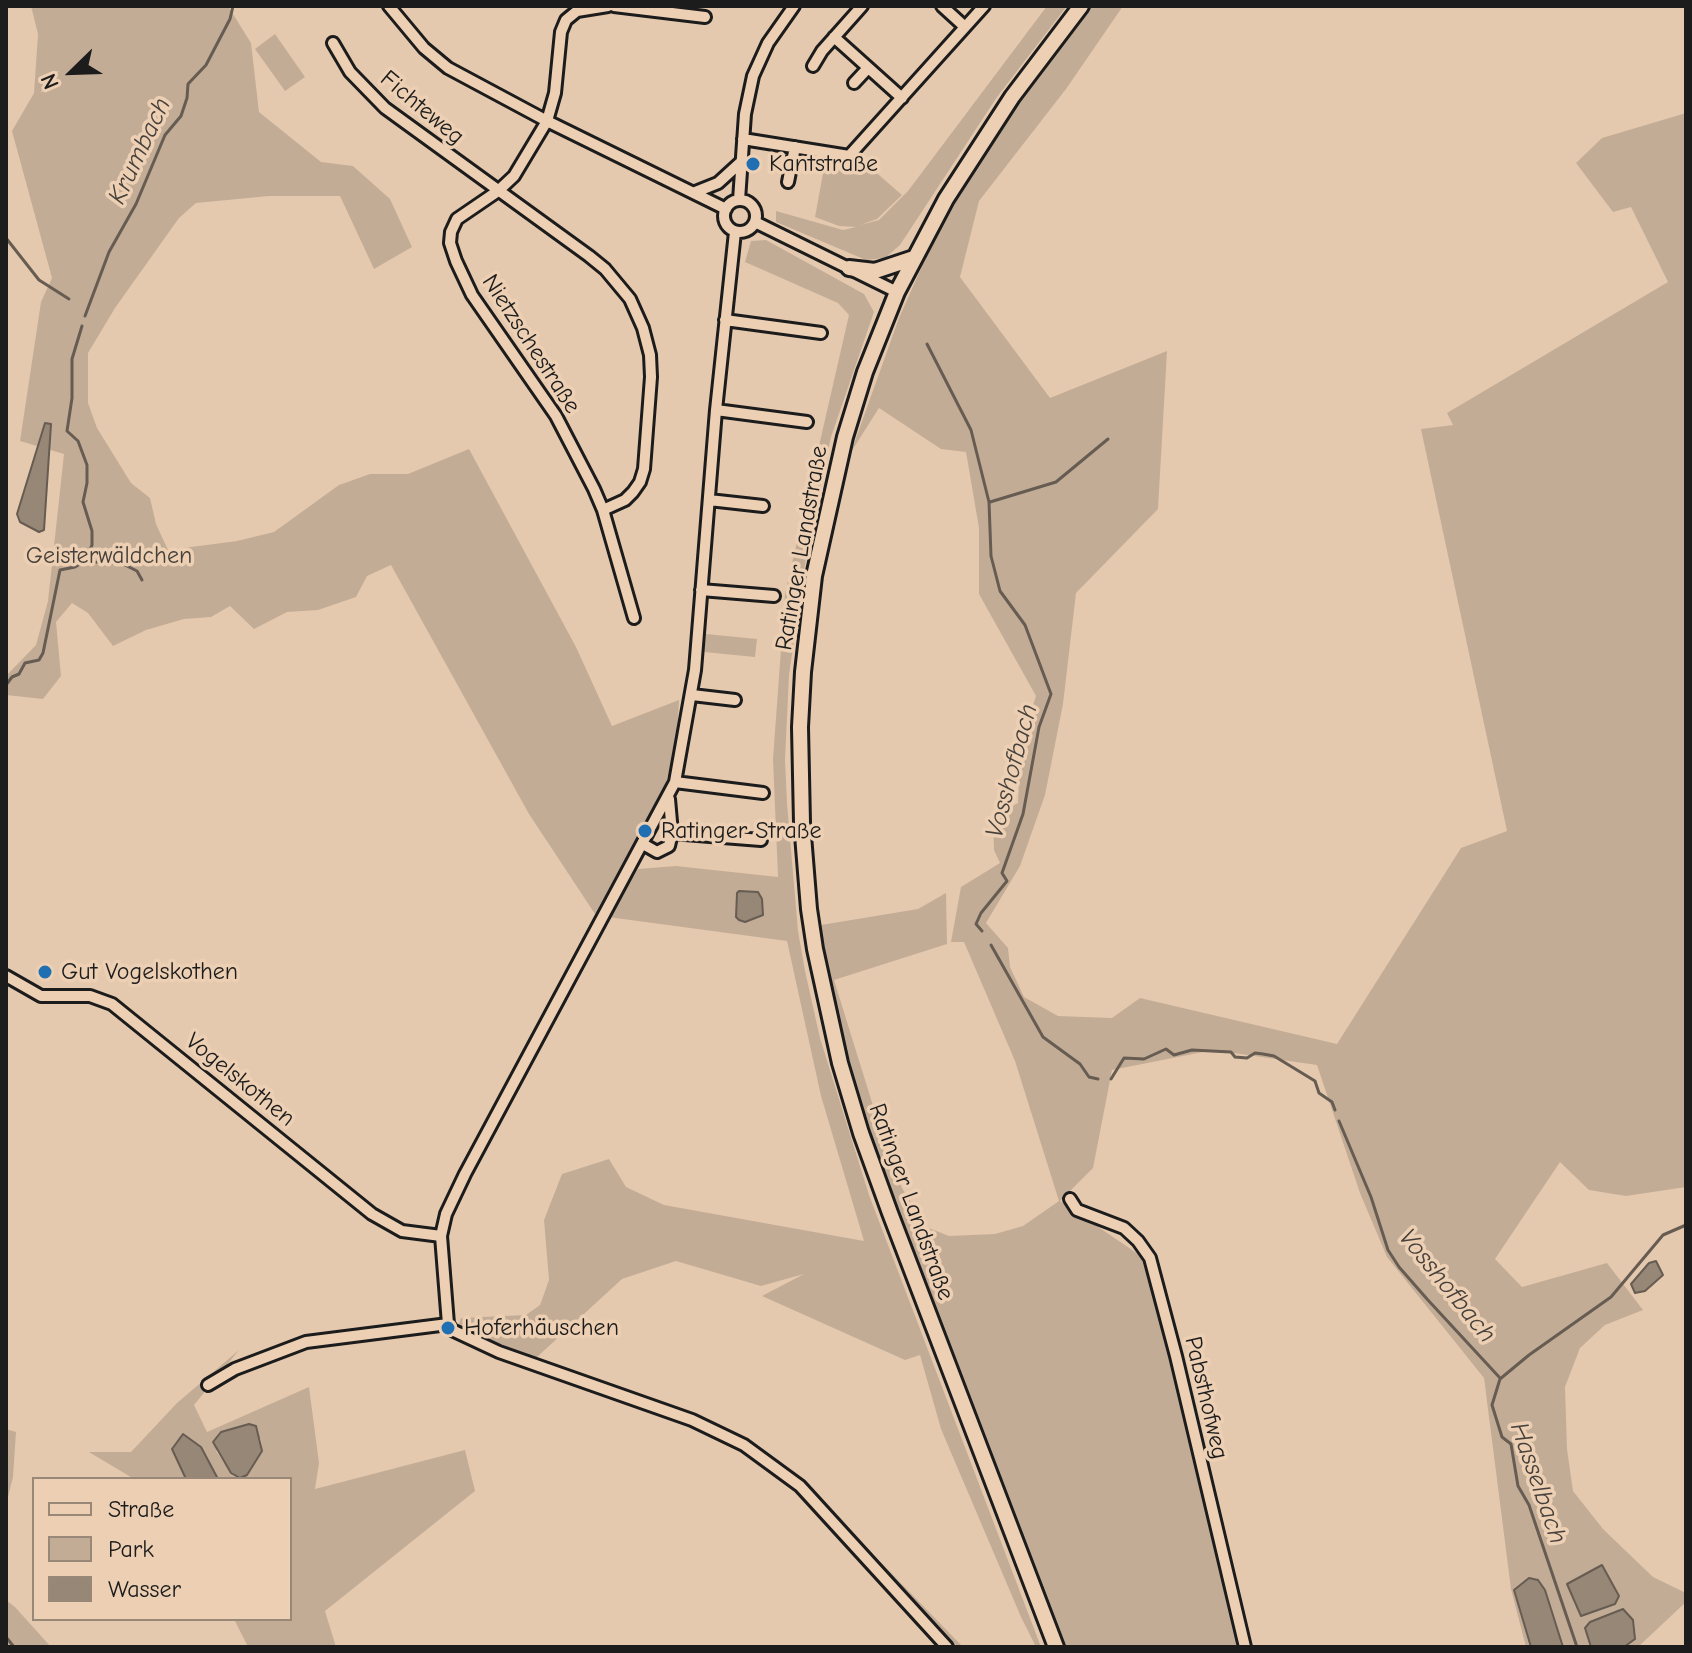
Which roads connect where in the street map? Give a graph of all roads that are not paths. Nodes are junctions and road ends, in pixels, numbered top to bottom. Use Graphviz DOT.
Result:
graph roads {
  1 [pos="389,6"];
  2 [pos="611,6"];
  3 [pos="794,6"];
  4 [pos="862,6"];
  5 [pos="942,6"];
  6 [pos="984,6"];
  7 [pos="1081,6"];
  8 [pos="705,17"];
  9 [pos="965,27"];
  10 [pos="834,37"];
  11 [pos="333,43"];
  12 [pos="813,66"];
  13 [pos="868,68"];
  14 [pos="854,83"];
  15 [pos="902,98"];
  16 [pos="547,121"];
  17 [pos="743,139"];
  18 [pos="795,147"];
  19 [pos="741,162"];
  20 [pos="788,182"];
  21 [pos="498,191"];
  22 [pos="693,193"];
  23 [pos="739,200"];
  24 [pos="726,209"];
  25 [pos="755,222"];
  26 [pos="735,232"];
  27 [pos="914,258"];
  28 [pos="849,268"];
  29 [pos="897,292"];
  30 [pos="725,320"];
  31 [pos="821,333"];
  32 [pos="716,410"];
  33 [pos="807,422"];
  34 [pos="709,500"];
  35 [pos="763,506"];
  36 [pos="603,510"];
  37 [pos="701,590"];
  38 [pos="774,596"];
  39 [pos="634,618"];
  40 [pos="692,695"];
  41 [pos="735,700"];
  42 [pos="675,782"];
  43 [pos="763,793"];
  44 [pos="669,798"];
  45 [pos="672,833"];
  46 [pos="761,840"];
  47 [pos="643,844"];
  48 [pos="6,976"];
  49 [pos="1070,1199"];
  50 [pos="441,1236"];
  51 [pos="448,1324"];
  52 [pos="208,1385"];
  53 [pos="947,1647"];
  54 [pos="1056,1647"];
  55 [pos="1245,1647"];
  1 -- 16 [label="street"];
  2 -- 8 [label="street"];
  2 -- 16 [label="street, Nietzschestraße"];
  3 -- 17 [label="street"];
  4 -- 10 [label="street"];
  5 -- 9 [label="street"];
  6 -- 9 [label="street"];
  7 -- 27 [label="main road, Ratinger Landstraße"];
  9 -- 15 [label="street"];
  10 -- 12 [label="street"];
  10 -- 13 [label="street"];
  11 -- 21 [label="street, Fichteweg"];
  13 -- 14 [label="street"];
  13 -- 15 [label="street"];
  15 -- 18 [label="street"];
  16 -- 21 [label="street, Nietzschestraße"];
  16 -- 22 [label="street"];
  17 -- 18 [label="street"];
  17 -- 19 [label="street"];
  18 -- 20 [label="street"];
  19 -- 22 [label="street"];
  19 -- 23 [label="street"];
  21 -- 36 [label="street, Nietzschestraße"];
  21 -- 36 [label="street, Fichteweg"];
  22 -- 24 [label="street"];
  23 -- 24 [label="street"];
  23 -- 25 [label="street"];
  24 -- 26 [label="street"];
  25 -- 26 [label="street"];
  25 -- 28 [label="street"];
  26 -- 30 [label="street"];
  27 -- 28 [label="main road"];
  27 -- 29 [label="main road, Ratinger Landstraße"];
  28 -- 29 [label="street"];
  29 -- 54 [label="main road, Ratinger Landstraße"];
  30 -- 31 [label="street"];
  30 -- 32 [label="street"];
  32 -- 33 [label="street"];
  32 -- 34 [label="street"];
  34 -- 35 [label="street"];
  34 -- 37 [label="street"];
  36 -- 39 [label="street, Nietzschestraße"];
  37 -- 38 [label="street"];
  37 -- 40 [label="street"];
  40 -- 41 [label="street"];
  40 -- 42 [label="street"];
  42 -- 43 [label="street"];
  42 -- 44 [label="street"];
  44 -- 45 [label="street"];
  44 -- 47 [label="street"];
  45 -- 46 [label="street"];
  45 -- 47 [label="street"];
  47 -- 50 [label="street"];
  48 -- 50 [label="street, Vogelskothen"];
  49 -- 55 [label="street, Pabsthofweg"];
  50 -- 51 [label="street"];
  51 -- 52 [label="street"];
  51 -- 53 [label="street"];
}
